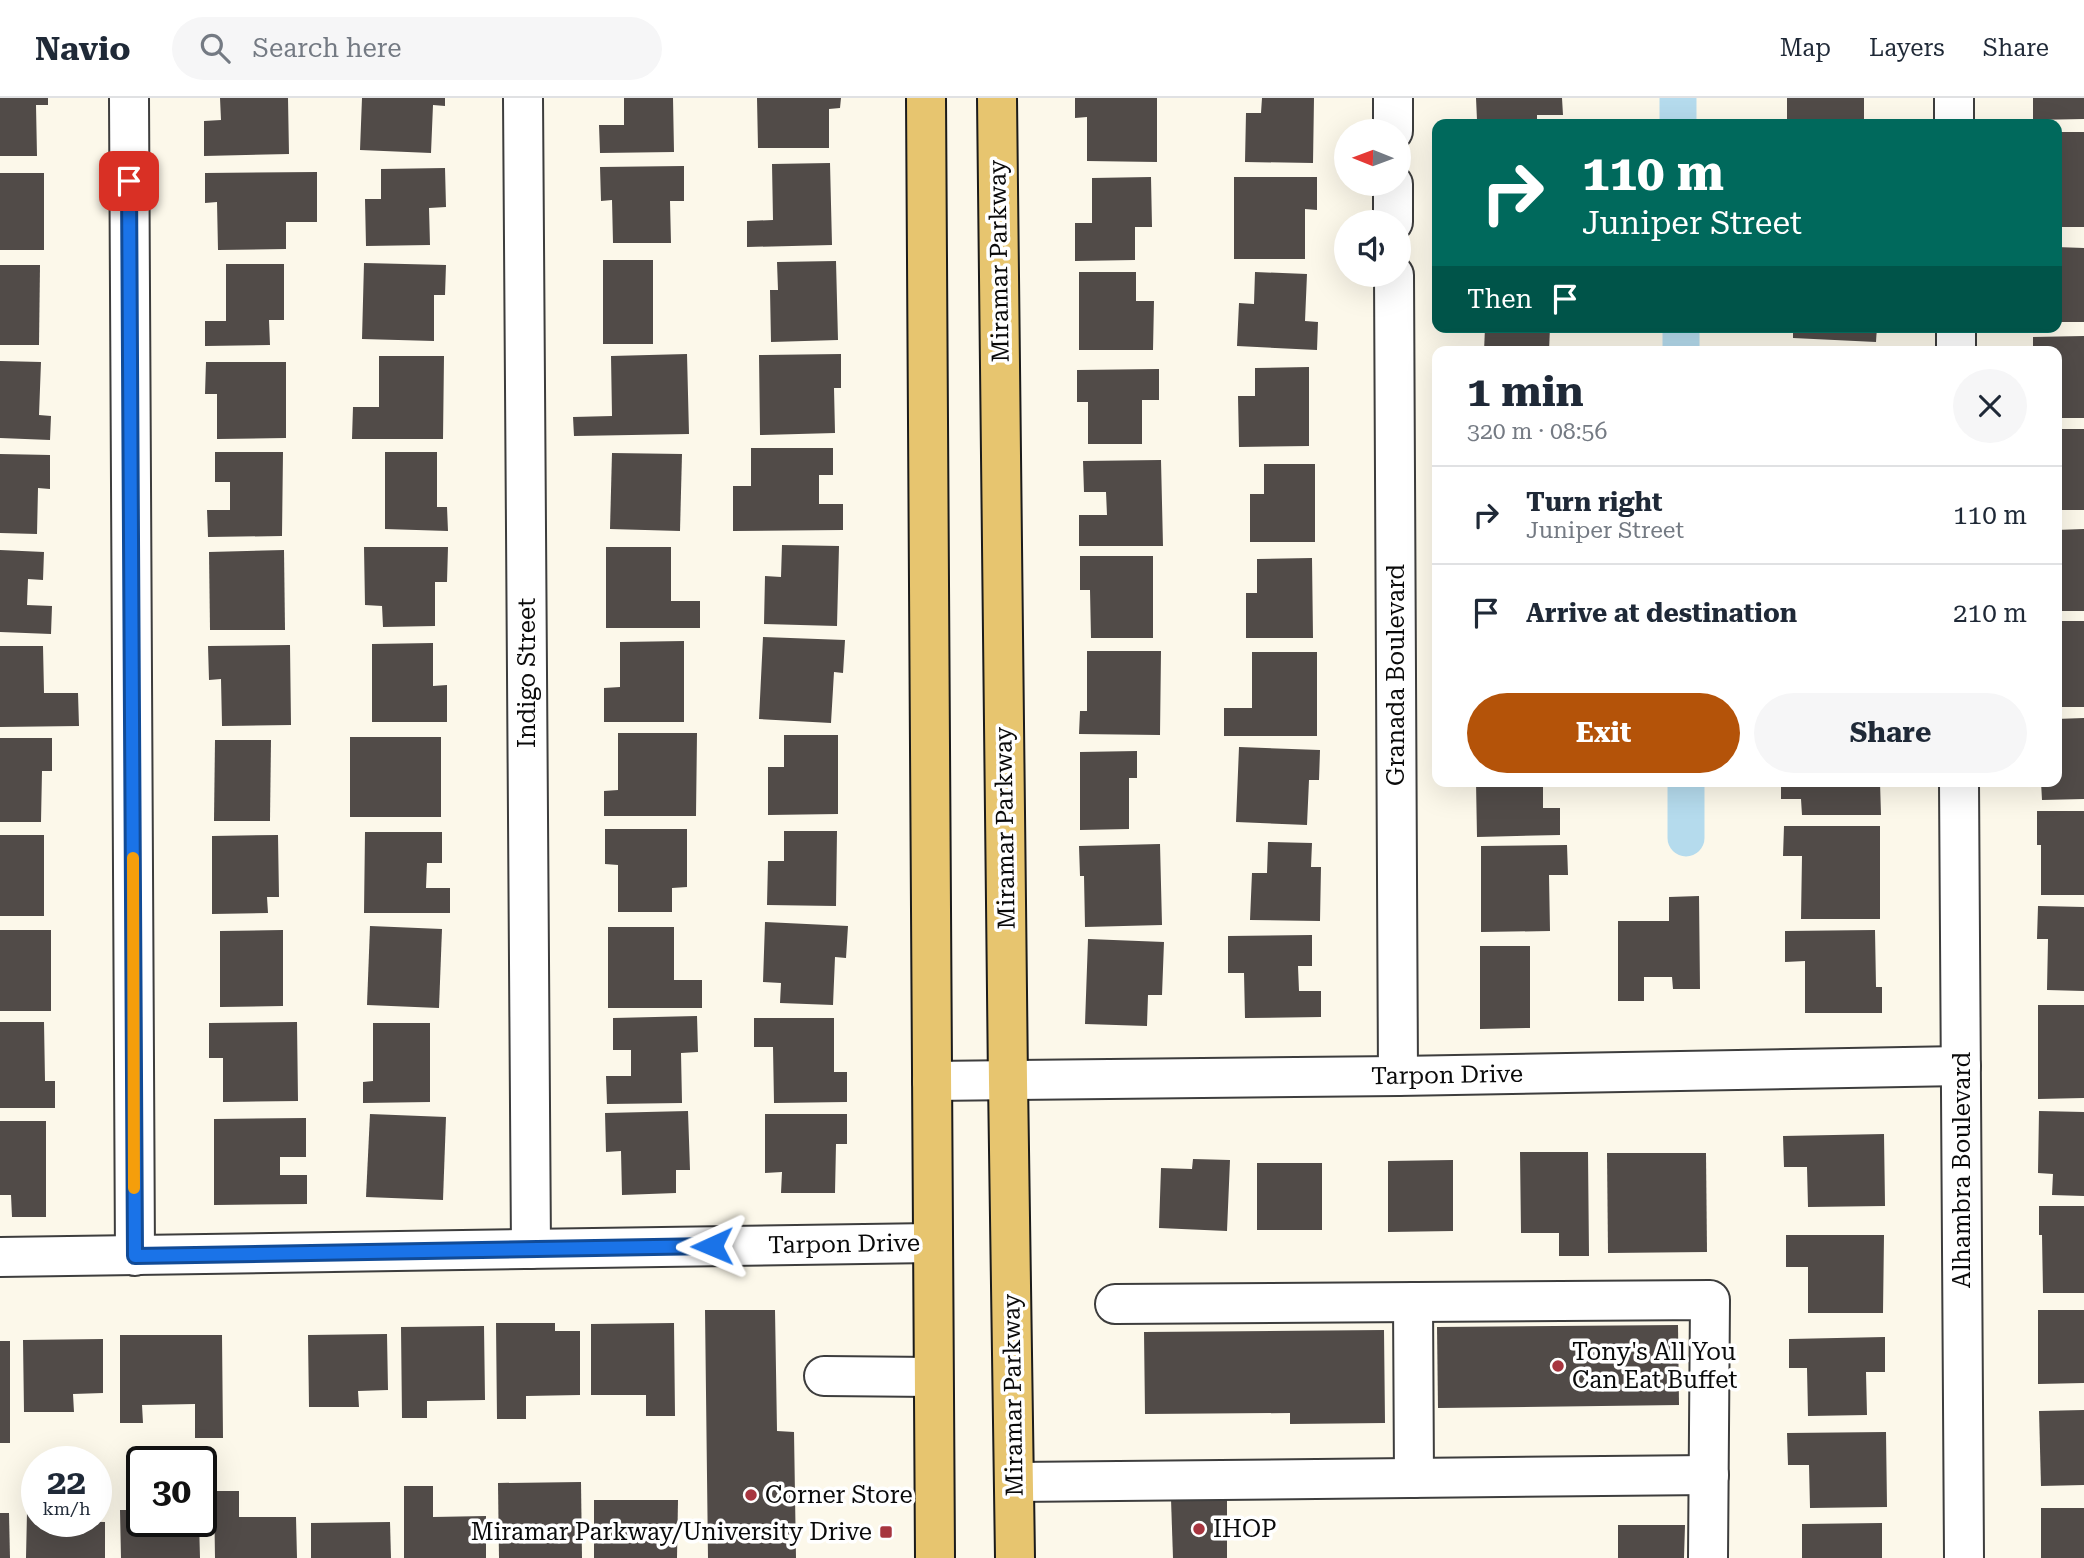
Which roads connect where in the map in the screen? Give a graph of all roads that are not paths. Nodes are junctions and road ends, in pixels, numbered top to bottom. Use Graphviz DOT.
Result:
graph roads {
  1 [pos="129,98"];
  2 [pos="523,98"];
  3 [pos="926,98"];
  4 [pos="997,98"];
  5 [pos="1393,98"];
  6 [pos="1954,98"];
  7 [pos="1393,119"];
  8 [pos="1954,119"];
  9 [pos="1394,287"];
  10 [pos="1959,787"];
  11 [pos="1961,1066"];
  12 [pos="1398,1076"];
  13 [pos="932,1081"];
  14 [pos="1008,1081"];
  15 [pos="932,1243"];
  16 [pos="531,1249"];
  17 [pos="135,1256"];
  18 [pos="0,1257"];
  19 [pos="1413,1302"];
  20 [pos="1115,1304"];
  21 [pos="824,1376"];
  22 [pos="933,1377"];
  23 [pos="1709,1475"];
  24 [pos="1414,1478"];
  25 [pos="1014,1482"];
  26 [pos="935,1558"];
  27 [pos="1015,1558"];
  28 [pos="1707,1558"];
  29 [pos="1964,1558"];
  1 -- 17 [label="street"];
  2 -- 16 [label="street, Indigo Street"];
  3 -- 13 [label="main road"];
  4 -- 14 [label="main road, Miramar Parkway"];
  5 -- 7 [label="street"];
  6 -- 8 [label="street"];
  9 -- 12 [label="street, Granada Boulevard"];
  10 -- 11 [label="street, Alhambra Boulevard"];
  11 -- 12 [label="street, Tarpon Drive"];
  11 -- 29 [label="street, Alhambra Boulevard"];
  12 -- 14 [label="street, Tarpon Drive"];
  13 -- 14 [label="street, Tarpon Drive"];
  13 -- 15 [label="main road"];
  14 -- 25 [label="main road, Miramar Parkway"];
  15 -- 16 [label="street, Tarpon Drive"];
  15 -- 22 [label="main road"];
  16 -- 17 [label="street, Tarpon Drive"];
  17 -- 18 [label="street, Tarpon Drive"];
  19 -- 20 [label="street"];
  19 -- 23 [label="street"];
  19 -- 24 [label="street"];
  21 -- 22 [label="street"];
  22 -- 26 [label="main road"];
  23 -- 24 [label="street"];
  23 -- 28 [label="street"];
  24 -- 25 [label="street"];
  25 -- 27 [label="main road, Miramar Parkway"];
}
